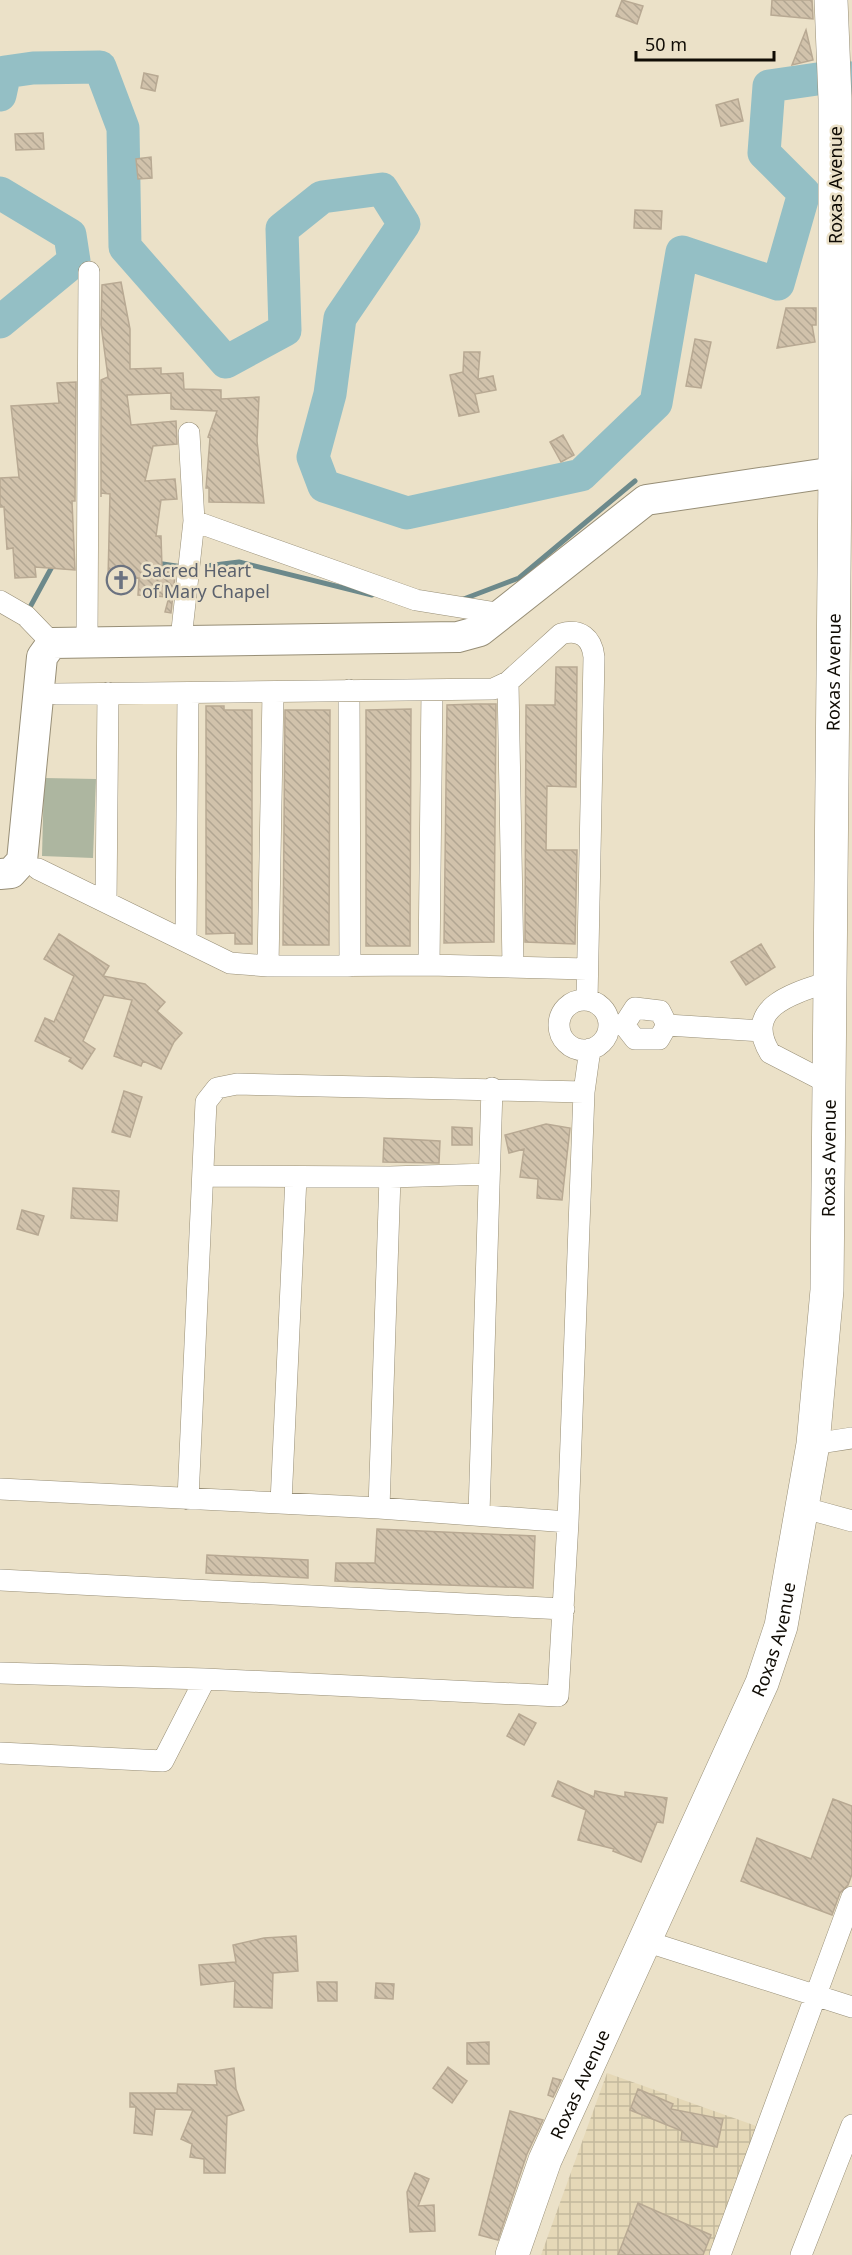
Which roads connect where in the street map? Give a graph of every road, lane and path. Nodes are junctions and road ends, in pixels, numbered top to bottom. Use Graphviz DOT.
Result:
graph roads {
  1 [pos="831,0"];
  2 [pos="88,272"];
  3 [pos="189,433"];
  4 [pos="835,472"];
  5 [pos="194,521"];
  6 [pos="0,601"];
  7 [pos="503,614"];
  8 [pos="180,639"];
  9 [pos="87,641"];
  10 [pos="52,643"];
  11 [pos="508,682"];
  12 [pos="349,690"];
  13 [pos="432,690"];
  14 [pos="108,693"];
  15 [pos="188,693"];
  16 [pos="273,693"];
  17 [pos="56,694"];
  18 [pos="38,869"];
  19 [pos="0,874"];
  20 [pos="106,902"];
  21 [pos="186,941"];
  22 [pos="429,965"];
  23 [pos="268,966"];
  24 [pos="350,966"];
  25 [pos="513,966"];
  26 [pos="587,969"];
  27 [pos="832,981"];
  28 [pos="587,1000"];
  29 [pos="617,1024"];
  30 [pos="762,1031"];
  31 [pos="590,1049"];
  32 [pos="830,1084"];
  33 [pos="492,1088"];
  34 [pos="584,1092"];
  35 [pos="489,1174"];
  36 [pos="203,1176"];
  37 [pos="296,1177"];
  38 [pos="390,1177"];
  39 [pos="852,1438"];
  40 [pos="813,1444"];
  41 [pos="0,1489"];
  42 [pos="188,1499"];
  43 [pos="281,1503"];
  44 [pos="801,1507"];
  45 [pos="379,1508"];
  46 [pos="479,1514"];
  47 [pos="852,1521"];
  48 [pos="568,1522"];
  49 [pos="0,1580"];
  50 [pos="564,1609"];
  51 [pos="0,1672"];
  52 [pos="205,1679"];
  53 [pos="0,1753"];
  54 [pos="852,1897"];
  55 [pos="645,1941"];
  56 [pos="815,1997"];
  57 [pos="852,2007"];
  58 [pos="852,2125"];
  59 [pos="512,2255"];
  60 [pos="720,2255"];
  61 [pos="801,2255"];
  1 -- 4 [label="main road, Roxas Avenue"];
  2 -- 9 [label="street"];
  3 -- 5 [label="street"];
  4 -- 7 [label="street"];
  4 -- 27 [label="main road, Roxas Avenue"];
  5 -- 7 [label="street"];
  5 -- 8 [label="street"];
  6 -- 10 [label="street"];
  7 -- 8 [label="street"];
  8 -- 9 [label="street"];
  9 -- 10 [label="street"];
  10 -- 19 [label="street"];
  11 -- 13 [label="street"];
  11 -- 25 [label="street"];
  11 -- 26 [label="street"];
  12 -- 13 [label="street"];
  12 -- 16 [label="street"];
  12 -- 24 [label="street"];
  13 -- 22 [label="street"];
  14 -- 15 [label="street"];
  14 -- 17 [label="street"];
  14 -- 20 [label="street"];
  15 -- 16 [label="street"];
  15 -- 21 [label="street"];
  16 -- 23 [label="street"];
  18 -- 20 [label="street"];
  20 -- 21 [label="street"];
  21 -- 23 [label="street"];
  22 -- 24 [label="street"];
  22 -- 25 [label="street"];
  23 -- 24 [label="street"];
  25 -- 26 [label="street"];
  26 -- 28 [label="street"];
  27 -- 30 [label="street"];
  27 -- 32 [label="main road, Roxas Avenue"];
  28 -- 29 [label="street"];
  28 -- 31 [label="street"];
  29 -- 30 [label="street"];
  29 -- 31 [label="street"];
  30 -- 32 [label="street"];
  31 -- 34 [label="street"];
  32 -- 40 [label="main road, Roxas Avenue"];
  33 -- 34 [label="street"];
  33 -- 35 [label="street"];
  33 -- 36 [label="street"];
  34 -- 48 [label="street"];
  35 -- 38 [label="street"];
  35 -- 46 [label="street"];
  36 -- 37 [label="street"];
  36 -- 42 [label="street"];
  37 -- 38 [label="street"];
  37 -- 43 [label="street"];
  38 -- 45 [label="street"];
  39 -- 40 [label="street"];
  40 -- 44 [label="main road, Roxas Avenue"];
  41 -- 42 [label="street"];
  42 -- 43 [label="street"];
  43 -- 45 [label="street"];
  44 -- 47 [label="street"];
  44 -- 55 [label="main road, Roxas Avenue"];
  45 -- 46 [label="street"];
  46 -- 48 [label="street"];
  48 -- 50 [label="street"];
  49 -- 50 [label="street"];
  50 -- 52 [label="street"];
  51 -- 52 [label="street"];
  52 -- 53 [label="street"];
  54 -- 56 [label="street"];
  55 -- 56 [label="street"];
  55 -- 59 [label="main road, Roxas Avenue"];
  56 -- 57 [label="street"];
  56 -- 60 [label="street"];
  58 -- 61 [label="street"];
}
